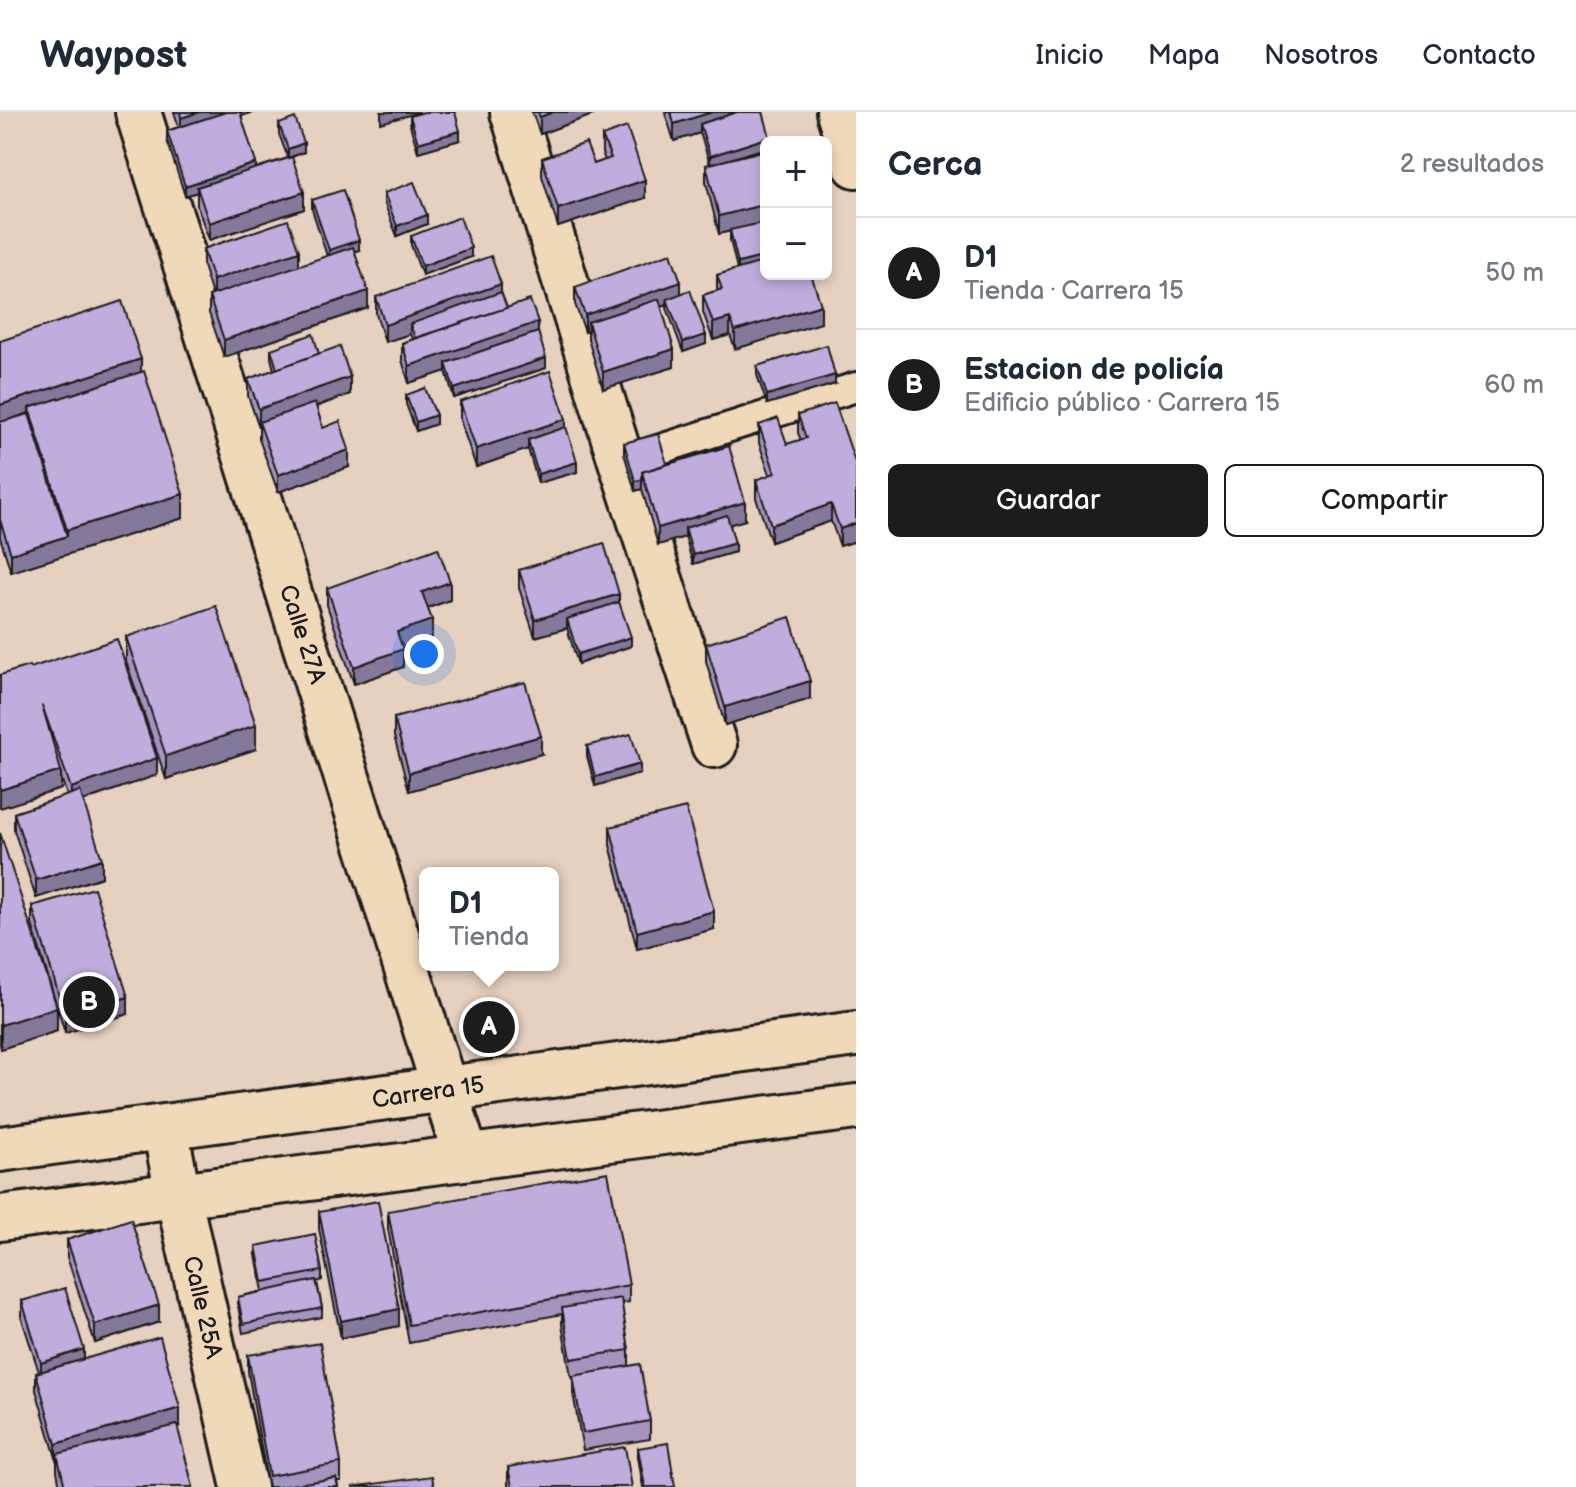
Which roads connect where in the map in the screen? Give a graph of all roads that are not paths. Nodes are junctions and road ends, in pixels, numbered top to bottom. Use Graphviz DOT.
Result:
graph roads {
  1 [pos="138,112"];
  2 [pos="513,112"];
  3 [pos="839,112"];
  4 [pos="856,165"];
  5 [pos="856,387"];
  6 [pos="621,461"];
  7 [pos="714,745"];
  8 [pos="856,1034"];
  9 [pos="446,1089"];
  10 [pos="856,1107"];
  11 [pos="165,1127"];
  12 [pos="0,1149"];
  13 [pos="466,1157"];
  14 [pos="178,1195"];
  15 [pos="0,1218"];
  16 [pos="244,1487"];
  1 -- 9 [label="street, Calle 27A"];
  2 -- 6 [label="street"];
  3 -- 4 [label="street"];
  5 -- 6 [label="lane"];
  6 -- 7 [label="street"];
  8 -- 9 [label="street, Carrera 15"];
  9 -- 11 [label="street, Carrera 15"];
  9 -- 13 [label="street, Calle 27A"];
  10 -- 13 [label="street"];
  11 -- 12 [label="street, Carrera 15"];
  11 -- 14 [label="street, Calle 25A"];
  13 -- 14 [label="street"];
  14 -- 15 [label="street"];
  14 -- 16 [label="street, Calle 25A"];
}
